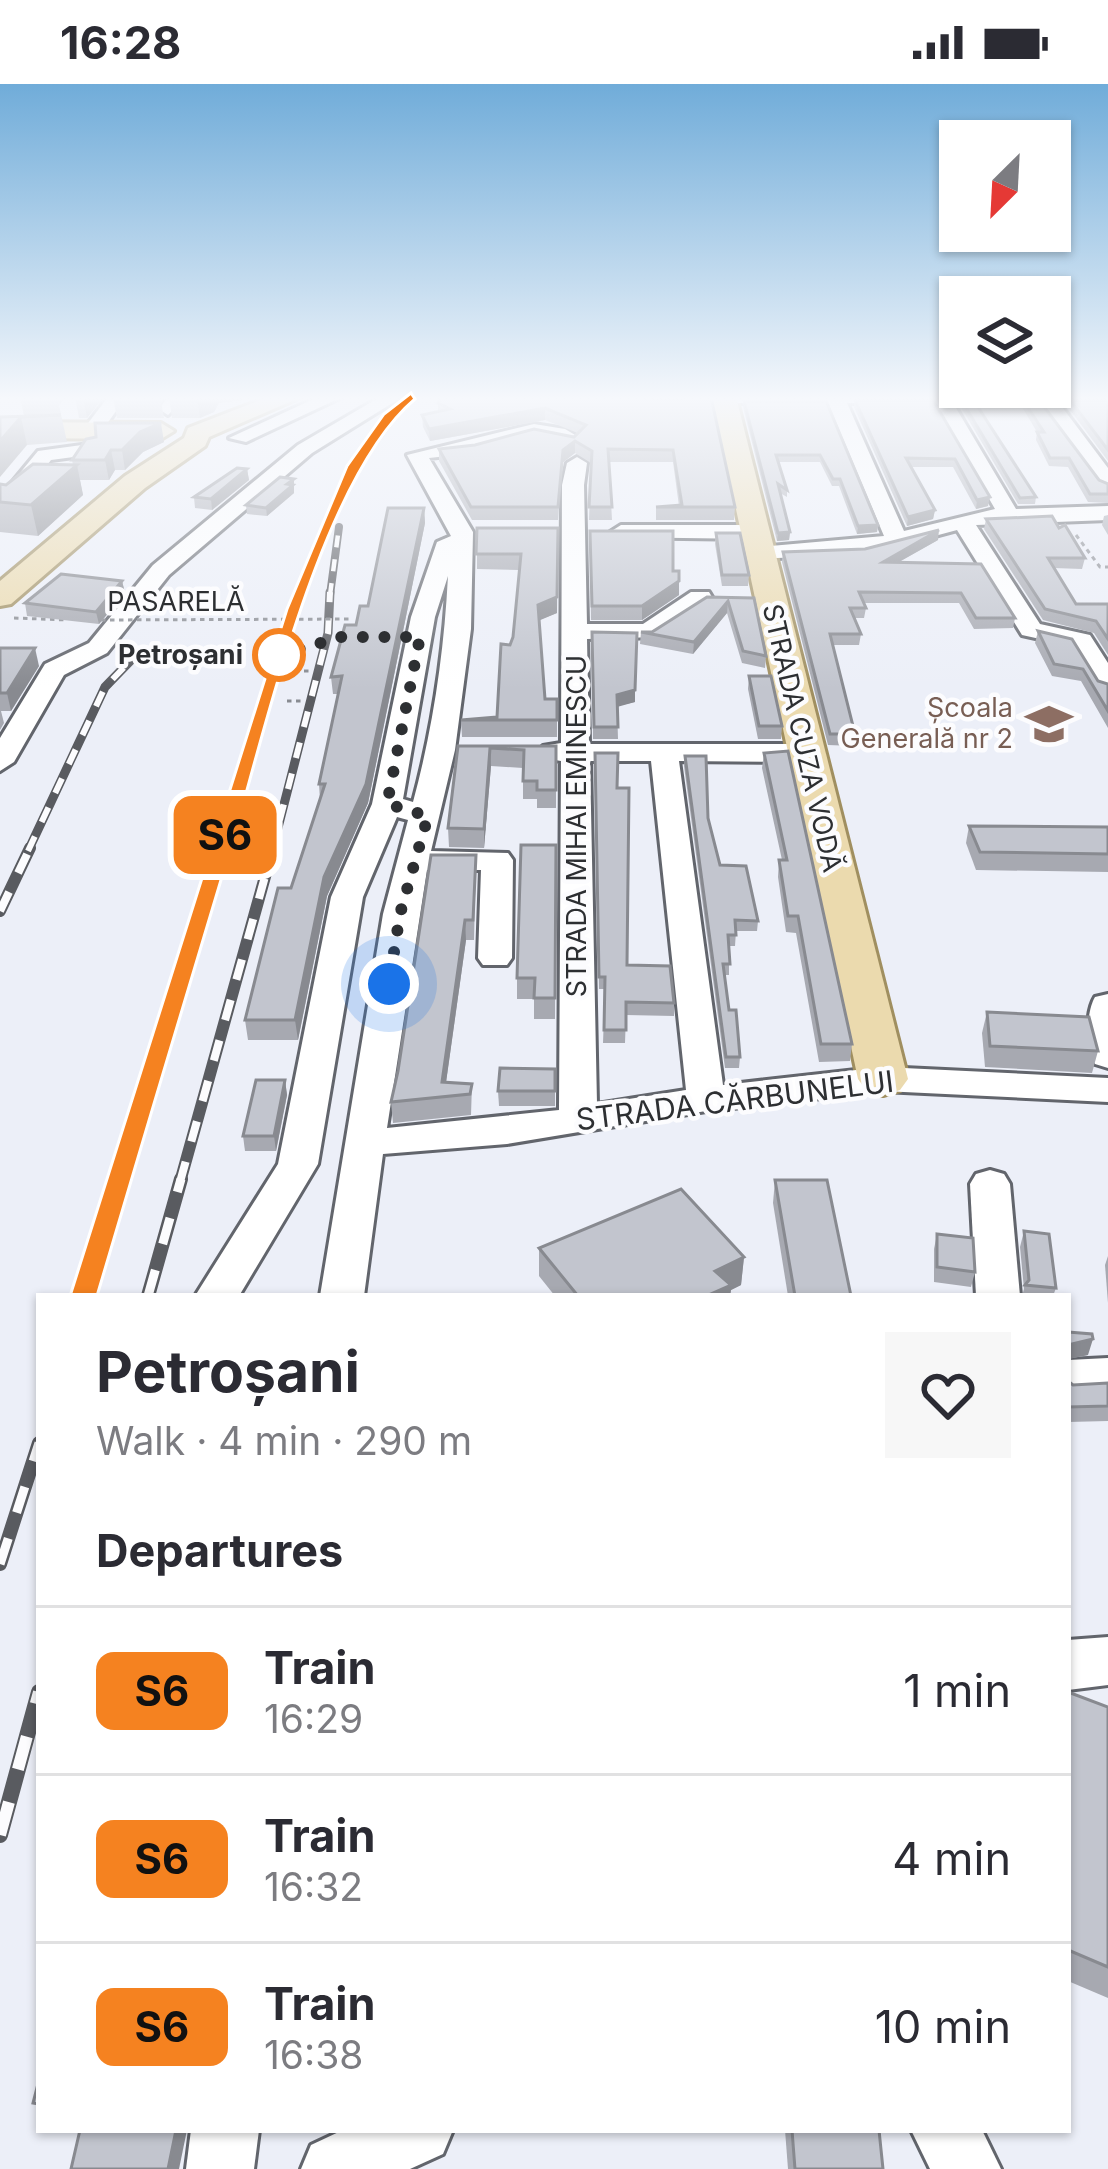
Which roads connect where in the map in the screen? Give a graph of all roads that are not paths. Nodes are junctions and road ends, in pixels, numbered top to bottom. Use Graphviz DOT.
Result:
graph roads {
  1 [pos="14,494"];
  2 [pos="122,494"];
  3 [pos="251,494"];
  4 [pos="447,494"];
  5 [pos="570,494"];
  6 [pos="745,494"];
  7 [pos="877,494"];
  8 [pos="997,494"];
  9 [pos="5,505"];
  10 [pos="1008,513"];
  11 [pos="1108,513"];
  12 [pos="962,520"];
  13 [pos="473,532"];
  14 [pos="562,532"];
  15 [pos="897,540"];
  16 [pos="756,543"];
  17 [pos="750,598"];
  18 [pos="14,601"];
  19 [pos="575,631"];
  20 [pos="1108,684"];
  21 [pos="531,752"];
  22 [pos="577,752"];
  23 [pos="664,753"];
  24 [pos="805,753"];
  25 [pos="0,762"];
  26 [pos="387,804"];
  27 [pos="428,816"];
  28 [pos="412,861"];
  29 [pos="495,958"];
  30 [pos="1108,1005"];
  31 [pos="1108,1056"];
  32 [pos="883,1079"];
  33 [pos="1108,1090"];
  34 [pos="706,1099"];
  35 [pos="578,1121"];
  36 [pos="363,1143"];
  37 [pos="991,1184"];
  38 [pos="218,1293"];
  39 [pos="342,1293"];
  40 [pos="998,1293"];
  41 [pos="1108,1376"];
  42 [pos="1071,1378"];
  43 [pos="1108,1661"];
  44 [pos="1071,1665"];
  45 [pos="225,2133"];
  46 [pos="412,2133"];
  47 [pos="947,2133"];
  48 [pos="220,2169"];
  49 [pos="334,2169"];
  50 [pos="967,2169"];
  1 -- 9 [label="street"];
  2 -- 18 [label="main road"];
  3 -- 25 [label="street"];
  4 -- 13 [label="street"];
  5 -- 14 [label="street, STRADA MIHAI EMINESCU"];
  6 -- 16 [label="main road, STRADA CUZA VODĂ"];
  7 -- 15 [label="street"];
  8 -- 10 [label="street"];
  10 -- 11 [label="street"];
  10 -- 12 [label="street"];
  12 -- 15 [label="street"];
  12 -- 20 [label="street"];
  13 -- 26 [label="street"];
  13 -- 27 [label="street"];
  14 -- 16 [label="street"];
  14 -- 19 [label="street, STRADA MIHAI EMINESCU"];
  15 -- 16 [label="street"];
  16 -- 17 [label="main road, STRADA CUZA VODĂ"];
  17 -- 19 [label="street"];
  17 -- 24 [label="main road, STRADA CUZA VODĂ"];
  19 -- 22 [label="street, STRADA MIHAI EMINESCU"];
  21 -- 22 [label="street"];
  22 -- 23 [label="street"];
  22 -- 35 [label="street, STRADA MIHAI EMINESCU"];
  23 -- 24 [label="street"];
  23 -- 34 [label="street"];
  24 -- 32 [label="main road, STRADA CUZA VODĂ"];
  26 -- 27 [label="street"];
  26 -- 38 [label="street"];
  27 -- 28 [label="street"];
  28 -- 29 [label="street"];
  28 -- 36 [label="street"];
  30 -- 31 [label="street"];
  32 -- 33 [label="street, STRADA CĂRBUNELUI"];
  32 -- 34 [label="street, STRADA CĂRBUNELUI"];
  34 -- 35 [label="street, STRADA CĂRBUNELUI"];
  35 -- 36 [label="street, STRADA CĂRBUNELUI"];
  36 -- 39 [label="street"];
  37 -- 40 [label="street"];
  41 -- 42 [label="street"];
  43 -- 44 [label="street"];
  45 -- 48 [label="street"];
  46 -- 49 [label="street"];
  47 -- 50 [label="street"];
}
